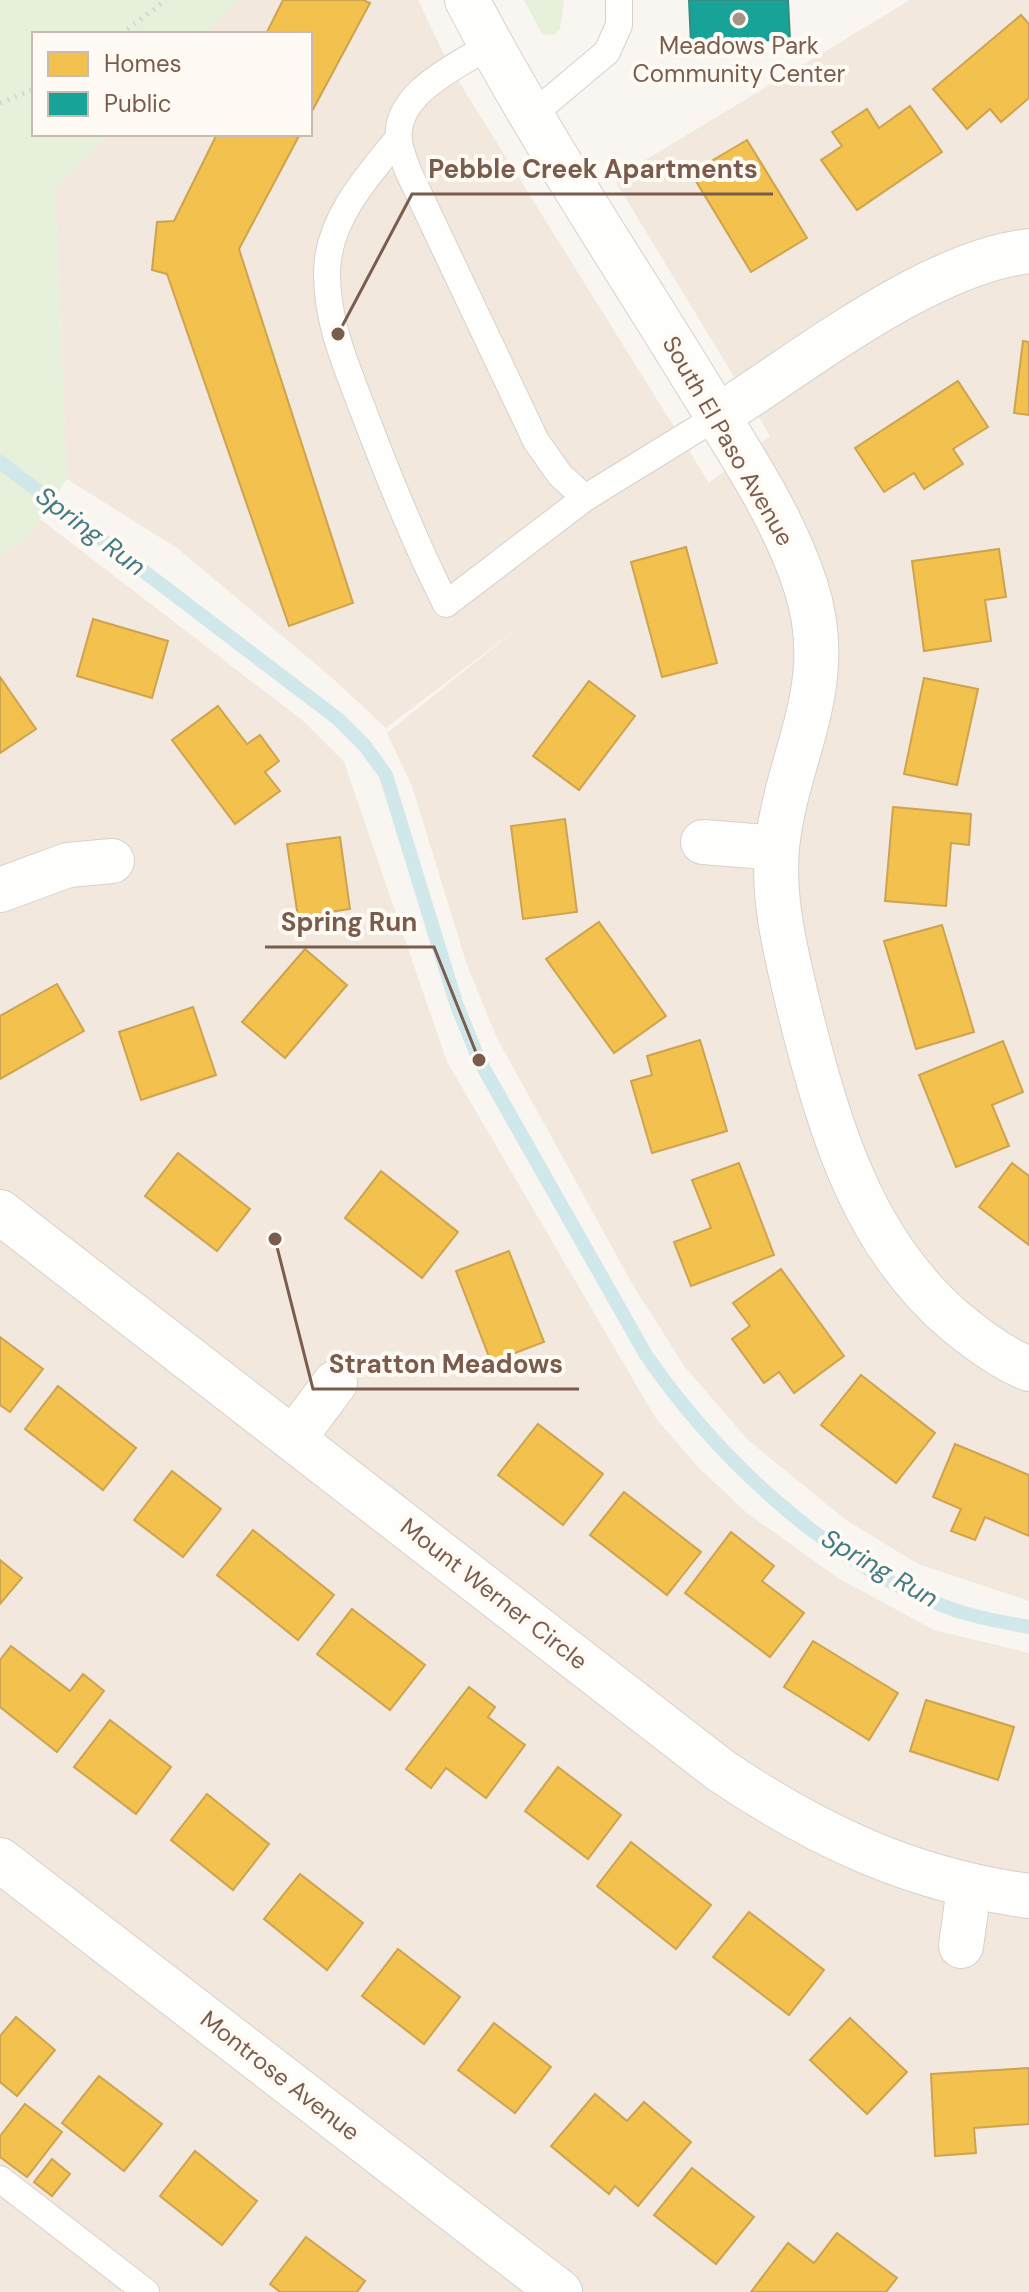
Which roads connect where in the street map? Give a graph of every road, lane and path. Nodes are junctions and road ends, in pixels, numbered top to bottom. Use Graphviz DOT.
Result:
graph roads {
  1 [pos="166,0"];
  2 [pos="467,0"];
  3 [pos="619,0"];
  4 [pos="124,32"];
  5 [pos="490,45"];
  6 [pos="32,90"];
  7 [pos="0,103"];
  8 [pos="532,115"];
  9 [pos="398,139"];
  10 [pos="1029,251"];
  11 [pos="718,416"];
  12 [pos="585,498"];
  13 [pos="703,842"];
  14 [pos="777,848"];
  15 [pos="112,861"];
  16 [pos="0,890"];
  17 [pos="0,1212"];
  18 [pos="1029,1369"];
  19 [pos="335,1383"];
  20 [pos="294,1438"];
  21 [pos="0,1860"];
  22 [pos="969,1888"];
  23 [pos="1029,1896"];
  24 [pos="961,1946"];
  25 [pos="0,2179"];
  26 [pos="146,2292"];
  27 [pos="560,2292"];
  1 -- 4 [label="path"];
  2 -- 5 [label="street, South El Paso Avenue"];
  3 -- 8 [label="lane"];
  5 -- 8 [label="street, South El Paso Avenue"];
  5 -- 9 [label="lane"];
  6 -- 7 [label="path"];
  8 -- 11 [label="street, South El Paso Avenue"];
  9 -- 12 [label="lane"];
  9 -- 12 [label="lane"];
  10 -- 11 [label="street"];
  11 -- 12 [label="lane"];
  11 -- 14 [label="street, South El Paso Avenue"];
  13 -- 14 [label="street"];
  14 -- 18 [label="street, South El Paso Avenue"];
  15 -- 16 [label="street"];
  17 -- 20 [label="street, Mount Werner Circle"];
  19 -- 20 [label="street"];
  20 -- 22 [label="street, Mount Werner Circle"];
  21 -- 27 [label="street, Montrose Avenue"];
  22 -- 23 [label="street, Mount Werner Circle"];
  22 -- 24 [label="street"];
  25 -- 26 [label="lane"];
}
